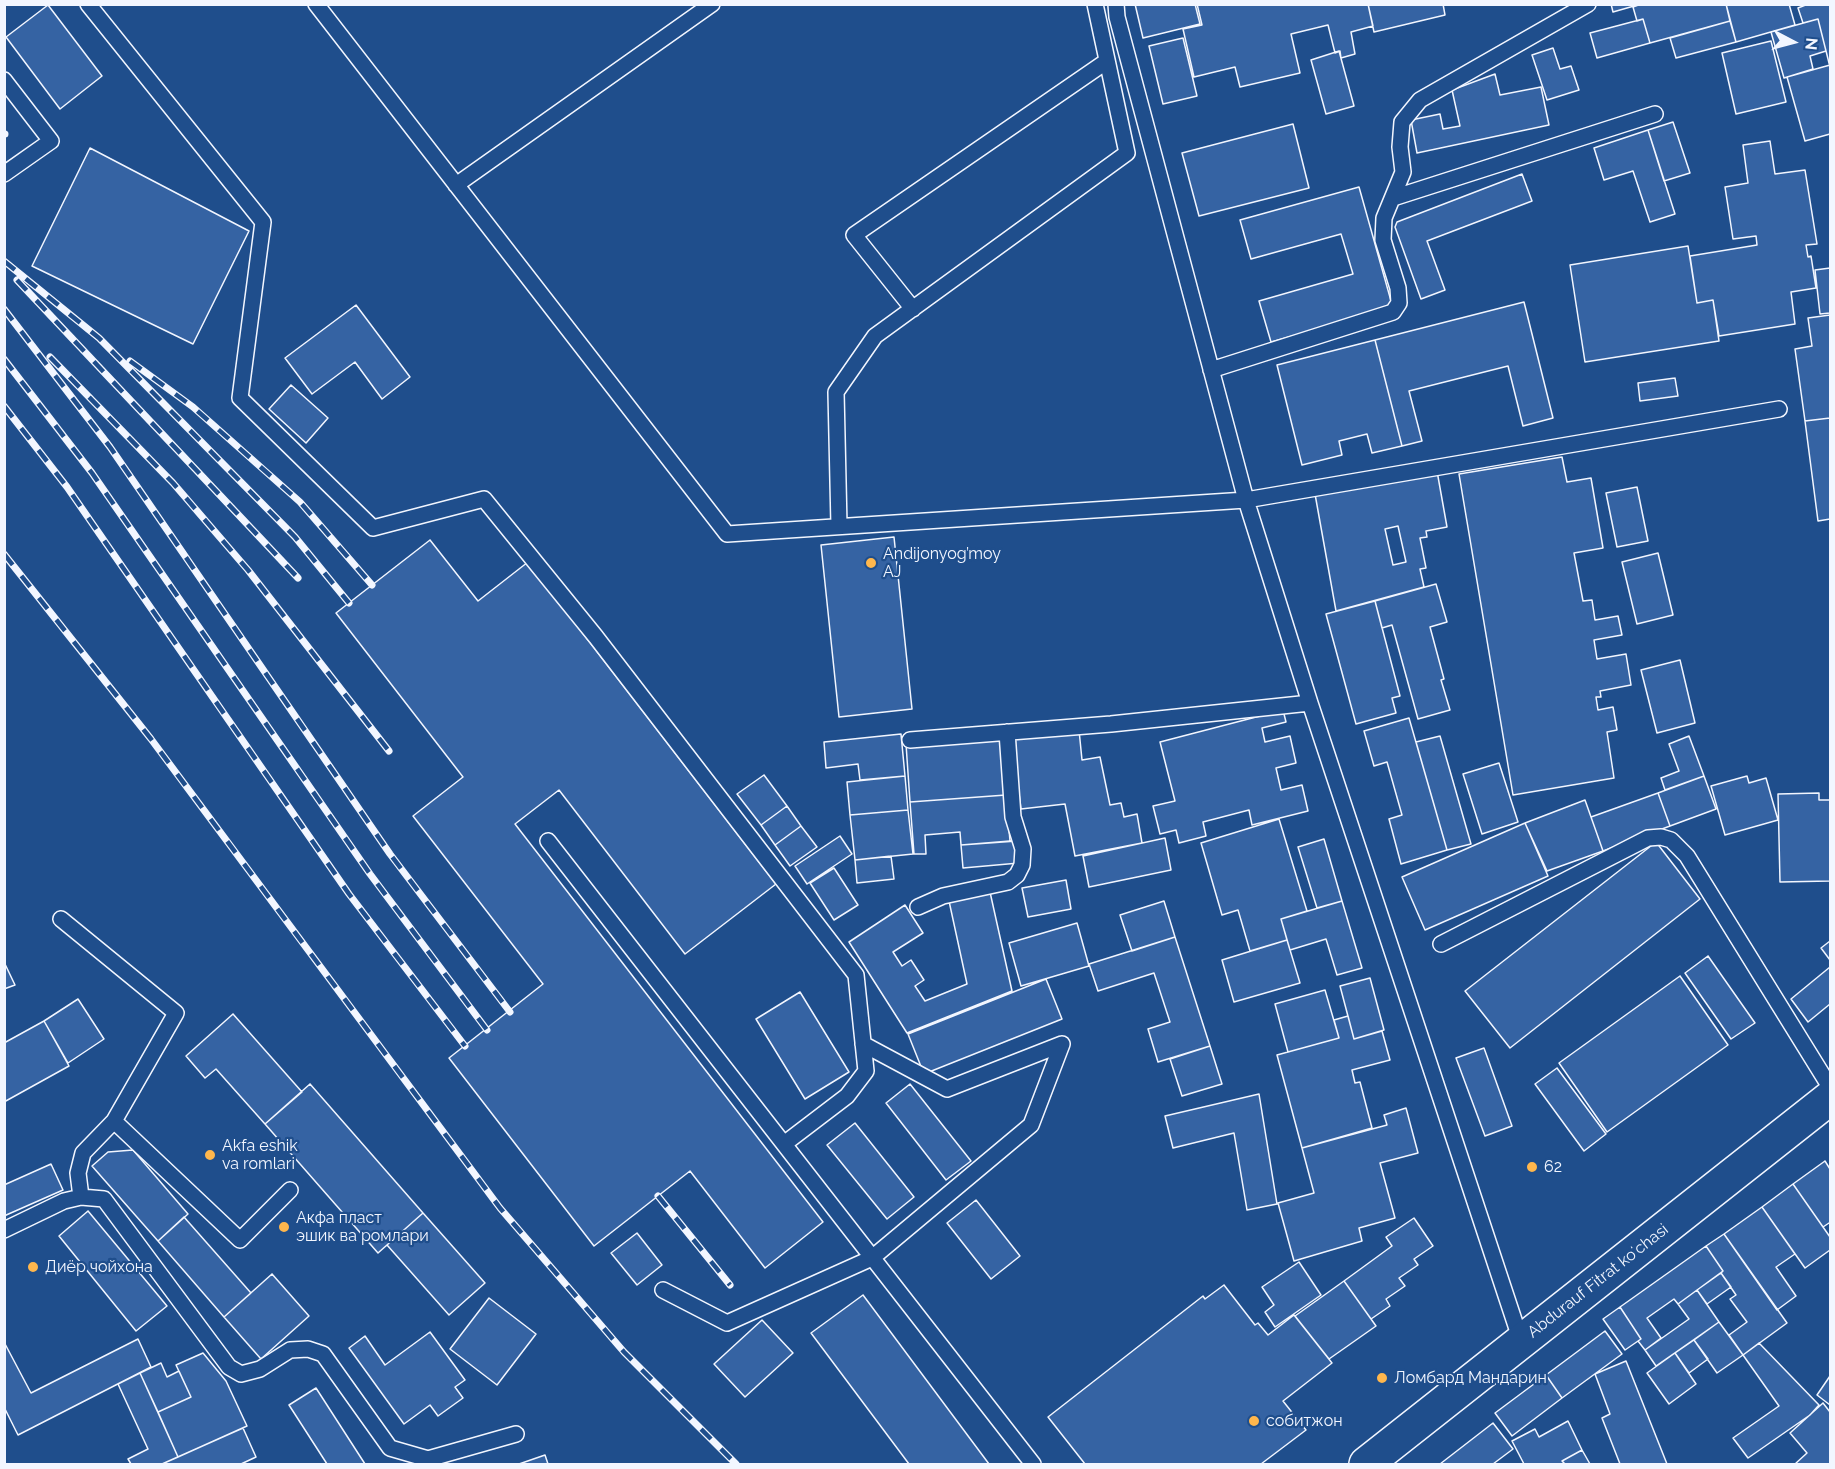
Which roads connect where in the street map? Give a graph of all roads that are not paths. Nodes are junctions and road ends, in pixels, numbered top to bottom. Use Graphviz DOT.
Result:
graph roads {
  1 [pos="88,4"];
  2 [pos="316,4"];
  3 [pos="712,4"];
  4 [pos="1095,4"];
  5 [pos="1116,4"];
  6 [pos="1588,4"];
  7 [pos="1107,61"];
  8 [pos="4,80"];
  9 [pos="1656,114"];
  10 [pos="4,174"];
  11 [pos="456,185"];
  12 [pos="1393,198"];
  13 [pos="913,309"];
  14 [pos="1211,370"];
  15 [pos="1779,408"];
  16 [pos="1246,500"];
  17 [pos="839,526"];
  18 [pos="1310,703"];
  19 [pos="1007,732"];
  20 [pos="910,740"];
  21 [pos="548,841"];
  22 [pos="918,907"];
  23 [pos="61,919"];
  24 [pos="1441,944"];
  25 [pos="863,1044"];
  26 [pos="1830,1087"];
  27 [pos="1830,1098"];
  28 [pos="114,1121"];
  29 [pos="784,1144"];
  30 [pos="290,1190"];
  31 [pos="81,1197"];
  32 [pos="4,1230"];
  33 [pos="872,1258"];
  34 [pos="663,1290"];
  35 [pos="1521,1341"];
  36 [pos="516,1434"];
  37 [pos="1033,1464"];
  38 [pos="1366,1464"];
  1 -- 25 [label="lane"];
  2 -- 11 [label="lane"];
  3 -- 11 [label="lane"];
  4 -- 7 [label="lane"];
  5 -- 14 [label="lane"];
  6 -- 12 [label="lane"];
  7 -- 13 [label="lane"];
  7 -- 13 [label="lane"];
  8 -- 10 [label="lane"];
  9 -- 12 [label="lane"];
  11 -- 17 [label="lane"];
  12 -- 14 [label="lane"];
  13 -- 17 [label="lane"];
  14 -- 16 [label="lane"];
  15 -- 16 [label="lane"];
  16 -- 17 [label="lane"];
  16 -- 18 [label="lane"];
  18 -- 19 [label="lane"];
  18 -- 35 [label="lane"];
  19 -- 20 [label="lane"];
  19 -- 22 [label="lane"];
  21 -- 29 [label="lane"];
  23 -- 28 [label="lane"];
  24 -- 26 [label="lane"];
  25 -- 29 [label="lane"];
  25 -- 33 [label="lane"];
  27 -- 35 [label="main road, Abdurauf Fitrat koʻchasi"];
  28 -- 30 [label="lane"];
  28 -- 31 [label="lane"];
  29 -- 33 [label="lane"];
  31 -- 32 [label="lane"];
  31 -- 36 [label="lane"];
  33 -- 34 [label="lane"];
  33 -- 37 [label="lane"];
  35 -- 38 [label="main road, Abdurauf Fitrat koʻchasi"];
}
